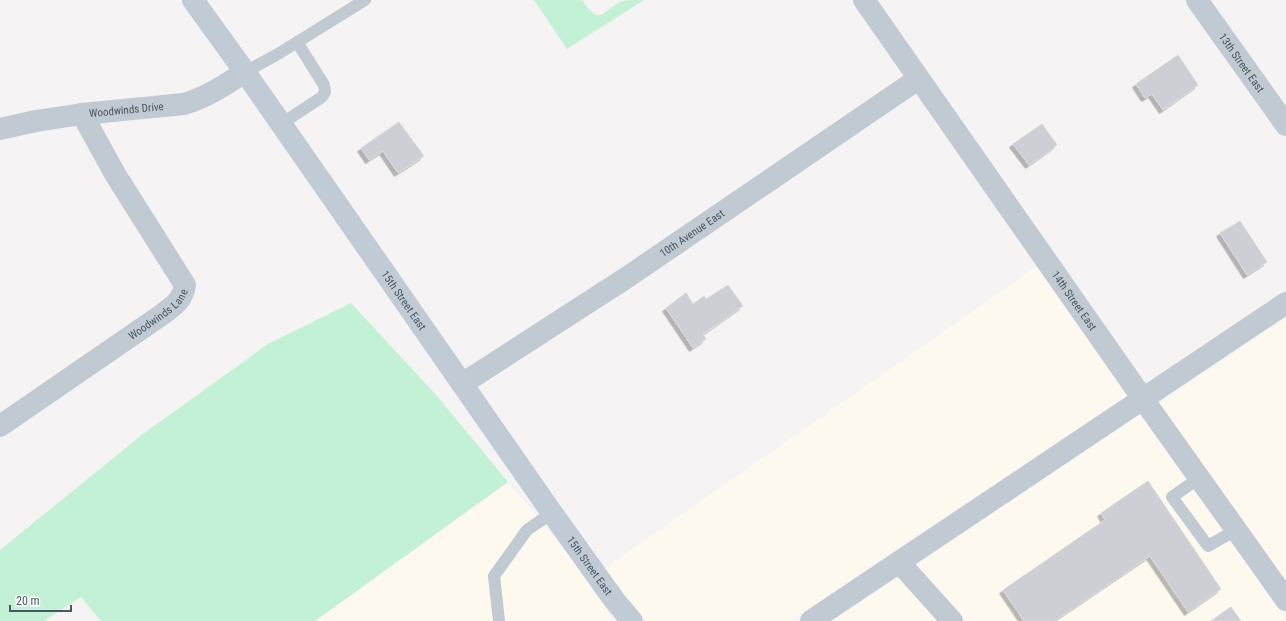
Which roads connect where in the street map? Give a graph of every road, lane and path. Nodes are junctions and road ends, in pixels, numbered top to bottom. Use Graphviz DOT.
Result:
graph roads {
  1 [pos="193,0"];
  2 [pos="365,0"];
  3 [pos="864,0"];
  4 [pos="1197,0"];
  5 [pos="297,42"];
  6 [pos="245,72"];
  7 [pos="918,79"];
  8 [pos="82,114"];
  9 [pos="281,124"];
  10 [pos="1286,125"];
  11 [pos="0,129"];
  12 [pos="1286,303"];
  13 [pos="462,384"];
  14 [pos="1143,399"];
  15 [pos="0,426"];
  16 [pos="1199,478"];
  17 [pos="552,513"];
  18 [pos="1236,530"];
  19 [pos="899,562"];
  20 [pos="1286,600"];
  21 [pos="615,601"];
  22 [pos="499,621"];
  23 [pos="623,621"];
  24 [pos="632,621"];
  25 [pos="811,621"];
  26 [pos="952,621"];
  1 -- 6 [label="main road, 15th Street East"];
  2 -- 5 [label="lane"];
  3 -- 7 [label="street, 14th Street East"];
  4 -- 10 [label="street, 13th Street East"];
  5 -- 6 [label="lane"];
  5 -- 9 [label="lane"];
  6 -- 8 [label="street, Woodwinds Drive"];
  6 -- 9 [label="main road, 15th Street East"];
  7 -- 13 [label="street, 10th Avenue East"];
  7 -- 14 [label="street, 14th Street East"];
  8 -- 11 [label="street, Woodwinds Drive"];
  8 -- 15 [label="street, Woodwinds Lane"];
  9 -- 13 [label="main road, 15th Street East"];
  12 -- 14 [label="street"];
  13 -- 17 [label="main road, 15th Street East"];
  14 -- 16 [label="street, 14th Street East"];
  14 -- 19 [label="street"];
  16 -- 18 [label="street, 14th Street East"];
  16 -- 18 [label="lane"];
  17 -- 21 [label="main road, 15th Street East"];
  17 -- 22 [label="lane"];
  18 -- 20 [label="street, 14th Street East"];
  19 -- 25 [label="street"];
  19 -- 26 [label="street"];
  21 -- 23 [label="main road, 15th Street East"];
  21 -- 24 [label="main road, 15th Street East"];
}
